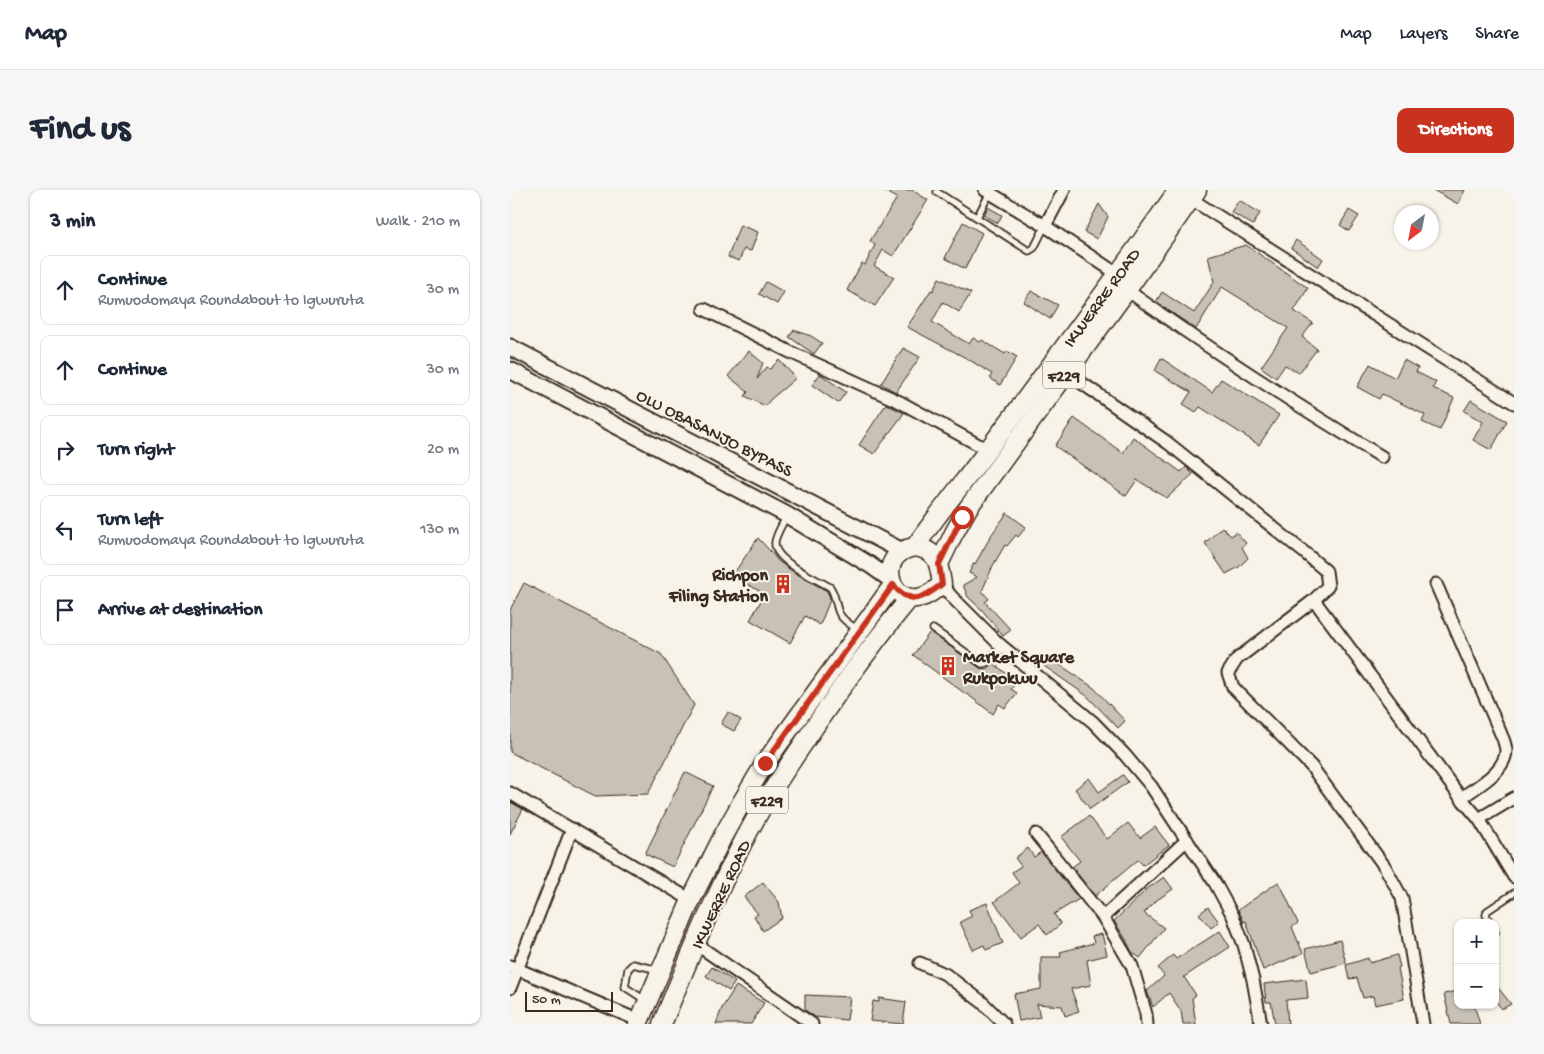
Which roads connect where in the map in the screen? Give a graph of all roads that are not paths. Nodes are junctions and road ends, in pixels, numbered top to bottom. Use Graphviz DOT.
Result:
graph roads {
  1 [pos="1064,190"];
  2 [pos="937,192"];
  3 [pos="988,192"];
  4 [pos="1189,193"];
  5 [pos="977,217"];
  6 [pos="1045,226"];
  7 [pos="1123,282"];
  8 [pos="704,309"];
  9 [pos="510,347"];
  10 [pos="1059,367"];
  11 [pos="510,370"];
  12 [pos="1514,403"];
  13 [pos="988,450"];
  14 [pos="1382,457"];
  15 [pos="787,515"];
  16 [pos="908,549"];
  17 [pos="939,564"];
  18 [pos="892,583"];
  19 [pos="942,584"];
  20 [pos="1436,584"];
  21 [pos="910,598"];
  22 [pos="1314,600"];
  23 [pos="934,629"];
  24 [pos="859,632"];
  25 [pos="1002,646"];
  26 [pos="510,793"];
  27 [pos="1461,798"];
  28 [pos="1514,798"];
  29 [pos="1479,819"];
  30 [pos="572,829"];
  31 [pos="1036,834"];
  32 [pos="1187,840"];
  33 [pos="1514,877"];
  34 [pos="1514,893"];
  35 [pos="691,900"];
  36 [pos="1103,918"];
  37 [pos="1488,919"];
  38 [pos="696,944"];
  39 [pos="920,963"];
  40 [pos="514,967"];
  41 [pos="661,971"];
  42 [pos="510,988"];
  43 [pos="648,1001"];
  44 [pos="639,1022"];
  45 [pos="662,1024"];
  46 [pos="812,1024"];
  47 [pos="1004,1024"];
  48 [pos="1146,1024"];
  49 [pos="1261,1024"];
  50 [pos="1423,1024"];
  1 -- 6 [label="street"];
  2 -- 5 [label="lane"];
  3 -- 5 [label="lane"];
  3 -- 6 [label="street"];
  4 -- 7 [label="main road, IKWERRE ROAD / F229"];
  4 -- 12 [label="street"];
  5 -- 6 [label="lane"];
  6 -- 7 [label="street"];
  7 -- 10 [label="main road, IKWERRE ROAD / F229"];
  7 -- 14 [label="street"];
  8 -- 13 [label="street"];
  9 -- 16 [label="main road, OLU OBASANJO BYPASS"];
  10 -- 13 [label="main road, IKWERRE ROAD / F229"];
  10 -- 17 [label="main road, F229"];
  10 -- 22 [label="street"];
  11 -- 15 [label="main road"];
  13 -- 16 [label="main road, IKWERRE ROAD / F229"];
  15 -- 18 [label="main road"];
  15 -- 24 [label="lane"];
  16 -- 17 [label="main road"];
  16 -- 18 [label="main road, F229"];
  17 -- 19 [label="main road"];
  18 -- 21 [label="main road"];
  18 -- 24 [label="main road, F229"];
  19 -- 21 [label="main road"];
  19 -- 25 [label="street"];
  20 -- 27 [label="street"];
  21 -- 38 [label="main road, IKWERRE ROAD / F229"];
  22 -- 27 [label="street"];
  22 -- 50 [label="street"];
  23 -- 25 [label="lane"];
  24 -- 35 [label="main road, F229"];
  25 -- 32 [label="street"];
  26 -- 30 [label="street"];
  27 -- 29 [label="street"];
  28 -- 29 [label="street"];
  29 -- 33 [label="street"];
  30 -- 35 [label="street"];
  30 -- 40 [label="street"];
  31 -- 36 [label="street"];
  32 -- 36 [label="street"];
  32 -- 49 [label="street"];
  34 -- 37 [label="lane"];
  35 -- 41 [label="main road, F229"];
  36 -- 48 [label="street"];
  38 -- 45 [label="main road, IKWERRE ROAD / F229"];
  38 -- 46 [label="street"];
  39 -- 47 [label="street"];
  40 -- 42 [label="street"];
  40 -- 44 [label="street"];
  41 -- 43 [label="main road, F229"];
  41 -- 43 [label="lane"];
  43 -- 44 [label="main road, F229"];
}
